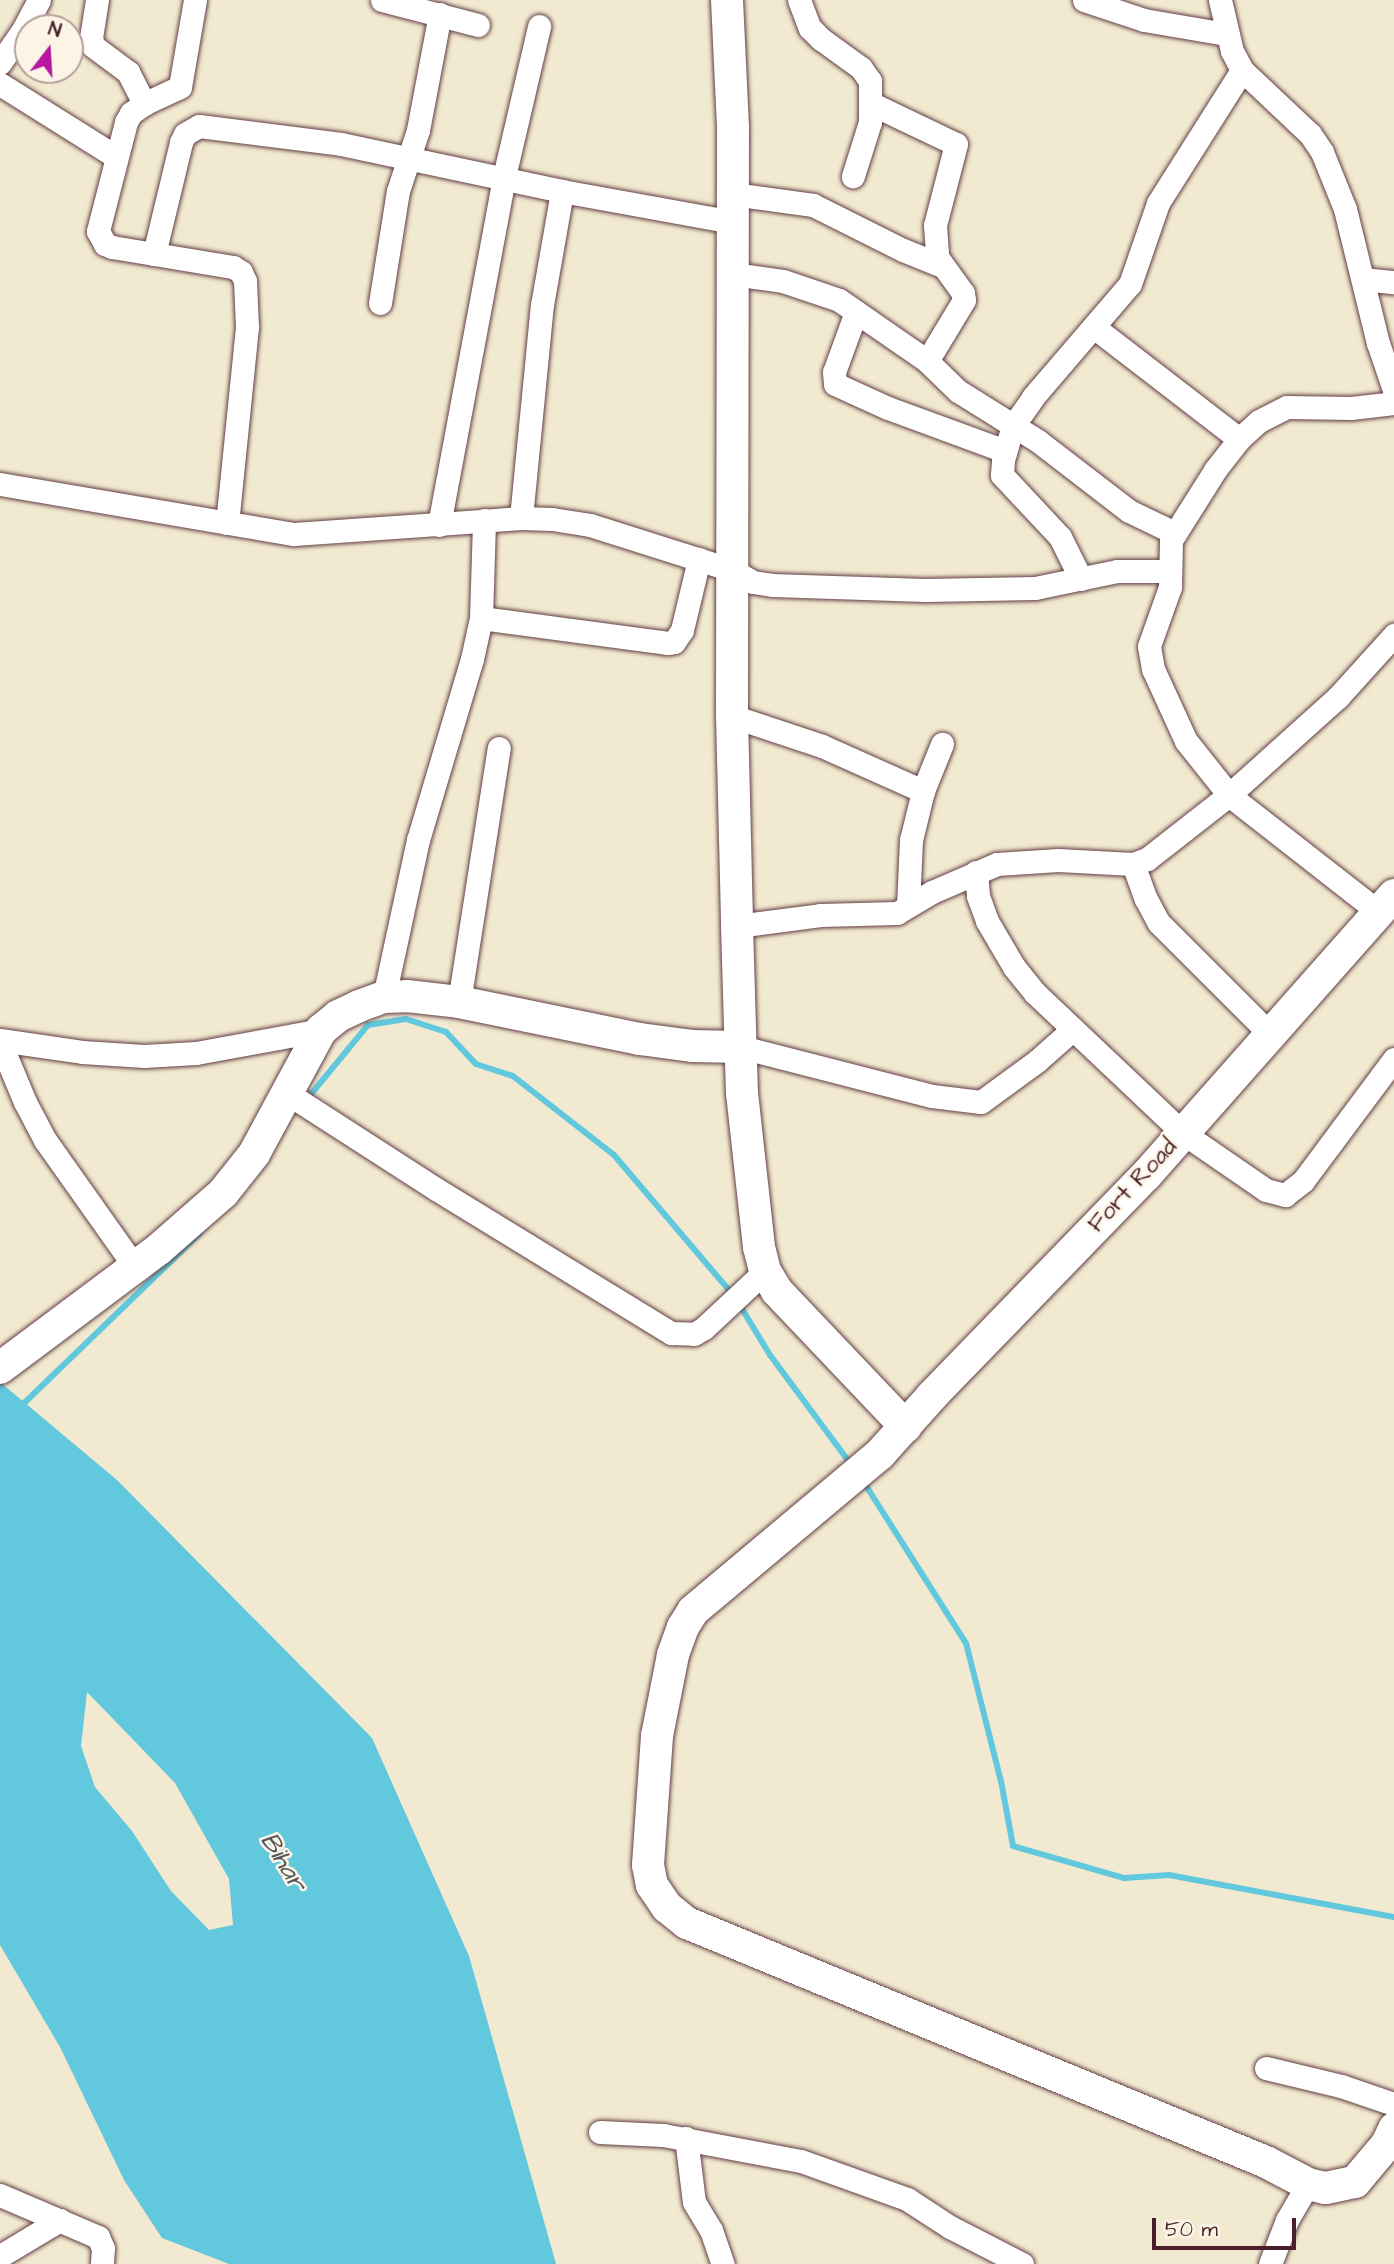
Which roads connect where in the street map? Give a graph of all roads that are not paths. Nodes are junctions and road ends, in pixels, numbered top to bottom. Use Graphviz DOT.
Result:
graph roads {
  1 [pos="38,0"];
  2 [pos="97,0"];
  3 [pos="195,0"];
  4 [pos="382,0"];
  5 [pos="727,0"];
  6 [pos="799,0"];
  7 [pos="1084,0"];
  8 [pos="1220,0"];
  9 [pos="440,15"];
  10 [pos="478,25"];
  11 [pos="539,26"];
  12 [pos="1226,34"];
  13 [pos="0,63"];
  14 [pos="1242,70"];
  15 [pos="0,84"];
  16 [pos="144,104"];
  17 [pos="872,104"];
  18 [pos="115,156"];
  19 [pos="411,158"];
  20 [pos="853,176"];
  21 [pos="504,177"];
  22 [pos="562,191"];
  23 [pos="733,208"];
  24 [pos="154,254"];
  25 [pos="940,265"];
  26 [pos="733,274"];
  27 [pos="1363,279"];
  28 [pos="1394,282"];
  29 [pos="380,303"];
  30 [pos="856,312"];
  31 [pos="1095,328"];
  32 [pos="927,361"];
  33 [pos="1394,390"];
  34 [pos="1394,404"];
  35 [pos="1013,426"];
  36 [pos="1240,439"];
  37 [pos="1006,451"];
  38 [pos="0,484"];
  39 [pos="521,518"];
  40 [pos="484,520"];
  41 [pos="228,523"];
  42 [pos="439,524"];
  43 [pos="1175,533"];
  44 [pos="699,559"];
  45 [pos="732,570"];
  46 [pos="1169,571"];
  47 [pos="1081,579"];
  48 [pos="481,618"];
  49 [pos="1394,635"];
  50 [pos="732,716"];
  51 [pos="942,744"];
  52 [pos="499,748"];
  53 [pos="923,791"];
  54 [pos="1229,795"];
  55 [pos="1133,864"];
  56 [pos="976,872"];
  57 [pos="908,906"];
  58 [pos="1389,911"];
  59 [pos="737,926"];
  60 [pos="384,997"];
  61 [pos="459,1002"];
  62 [pos="1073,1029"];
  63 [pos="321,1030"];
  64 [pos="1271,1035"];
  65 [pos="0,1041"];
  66 [pos="741,1047"];
  67 [pos="1394,1059"];
  68 [pos="287,1093"];
  69 [pos="1183,1133"];
  70 [pos="135,1267"];
  71 [pos="765,1272"];
  72 [pos="0,1368"];
  73 [pos="906,1427"];
  74 [pos="1266,2068"];
  75 [pos="1394,2104"];
  76 [pos="600,2132"];
  77 [pos="686,2138"];
  78 [pos="1392,2140"];
  79 [pos="1308,2184"];
  80 [pos="0,2195"];
  81 [pos="60,2220"];
  82 [pos="0,2256"];
  83 [pos="102,2264"];
  84 [pos="723,2264"];
  85 [pos="1022,2264"];
  86 [pos="1270,2264"];
  1 -- 13 [label="street"];
  2 -- 16 [label="street"];
  3 -- 16 [label="street"];
  4 -- 9 [label="street"];
  5 -- 23 [label="street"];
  6 -- 17 [label="street"];
  7 -- 12 [label="street"];
  8 -- 12 [label="street"];
  9 -- 10 [label="street"];
  9 -- 19 [label="street"];
  11 -- 21 [label="street"];
  12 -- 14 [label="street"];
  14 -- 27 [label="street"];
  14 -- 31 [label="street"];
  15 -- 18 [label="street"];
  16 -- 18 [label="street"];
  17 -- 20 [label="street"];
  17 -- 25 [label="street"];
  18 -- 24 [label="street"];
  19 -- 21 [label="street"];
  19 -- 24 [label="street"];
  19 -- 29 [label="street"];
  21 -- 22 [label="street"];
  21 -- 42 [label="street"];
  22 -- 23 [label="street"];
  22 -- 39 [label="street"];
  23 -- 25 [label="street"];
  23 -- 26 [label="street"];
  24 -- 41 [label="street"];
  25 -- 32 [label="street"];
  26 -- 30 [label="street"];
  26 -- 45 [label="street"];
  27 -- 28 [label="street"];
  27 -- 33 [label="street"];
  30 -- 32 [label="street"];
  30 -- 37 [label="street"];
  31 -- 35 [label="street"];
  31 -- 36 [label="street"];
  32 -- 35 [label="street"];
  34 -- 36 [label="street"];
  35 -- 37 [label="street"];
  35 -- 43 [label="street"];
  36 -- 43 [label="street"];
  37 -- 47 [label="street"];
  38 -- 41 [label="street"];
  39 -- 40 [label="street"];
  39 -- 44 [label="street"];
  40 -- 42 [label="street"];
  40 -- 48 [label="street"];
  41 -- 42 [label="street"];
  43 -- 46 [label="street"];
  44 -- 45 [label="street"];
  44 -- 48 [label="street"];
  45 -- 47 [label="street"];
  45 -- 50 [label="street"];
  46 -- 47 [label="street"];
  46 -- 54 [label="street"];
  48 -- 60 [label="street"];
  49 -- 54 [label="street"];
  50 -- 53 [label="street"];
  50 -- 59 [label="street"];
  51 -- 53 [label="street"];
  52 -- 61 [label="street"];
  53 -- 57 [label="street"];
  54 -- 55 [label="street"];
  54 -- 58 [label="street"];
  55 -- 56 [label="street"];
  55 -- 64 [label="street"];
  56 -- 57 [label="street"];
  56 -- 62 [label="street"];
  57 -- 59 [label="street"];
  58 -- 64 [label="street, Fort Road"];
  59 -- 66 [label="street"];
  60 -- 61 [label="street"];
  60 -- 63 [label="street"];
  61 -- 66 [label="street"];
  62 -- 66 [label="street"];
  62 -- 69 [label="street"];
  63 -- 65 [label="street"];
  63 -- 68 [label="street"];
  64 -- 69 [label="street, Fort Road"];
  65 -- 70 [label="street"];
  66 -- 71 [label="street"];
  67 -- 69 [label="street"];
  68 -- 70 [label="street"];
  68 -- 71 [label="street"];
  69 -- 73 [label="street, Fort Road"];
  70 -- 72 [label="street"];
  71 -- 73 [label="street"];
  73 -- 79 [label="street, Fort Road"];
  74 -- 75 [label="street"];
  76 -- 77 [label="street"];
  77 -- 84 [label="street"];
  77 -- 85 [label="street"];
  78 -- 79 [label="street"];
  79 -- 86 [label="street"];
  80 -- 81 [label="street"];
  81 -- 82 [label="street"];
  81 -- 83 [label="street"];
}
